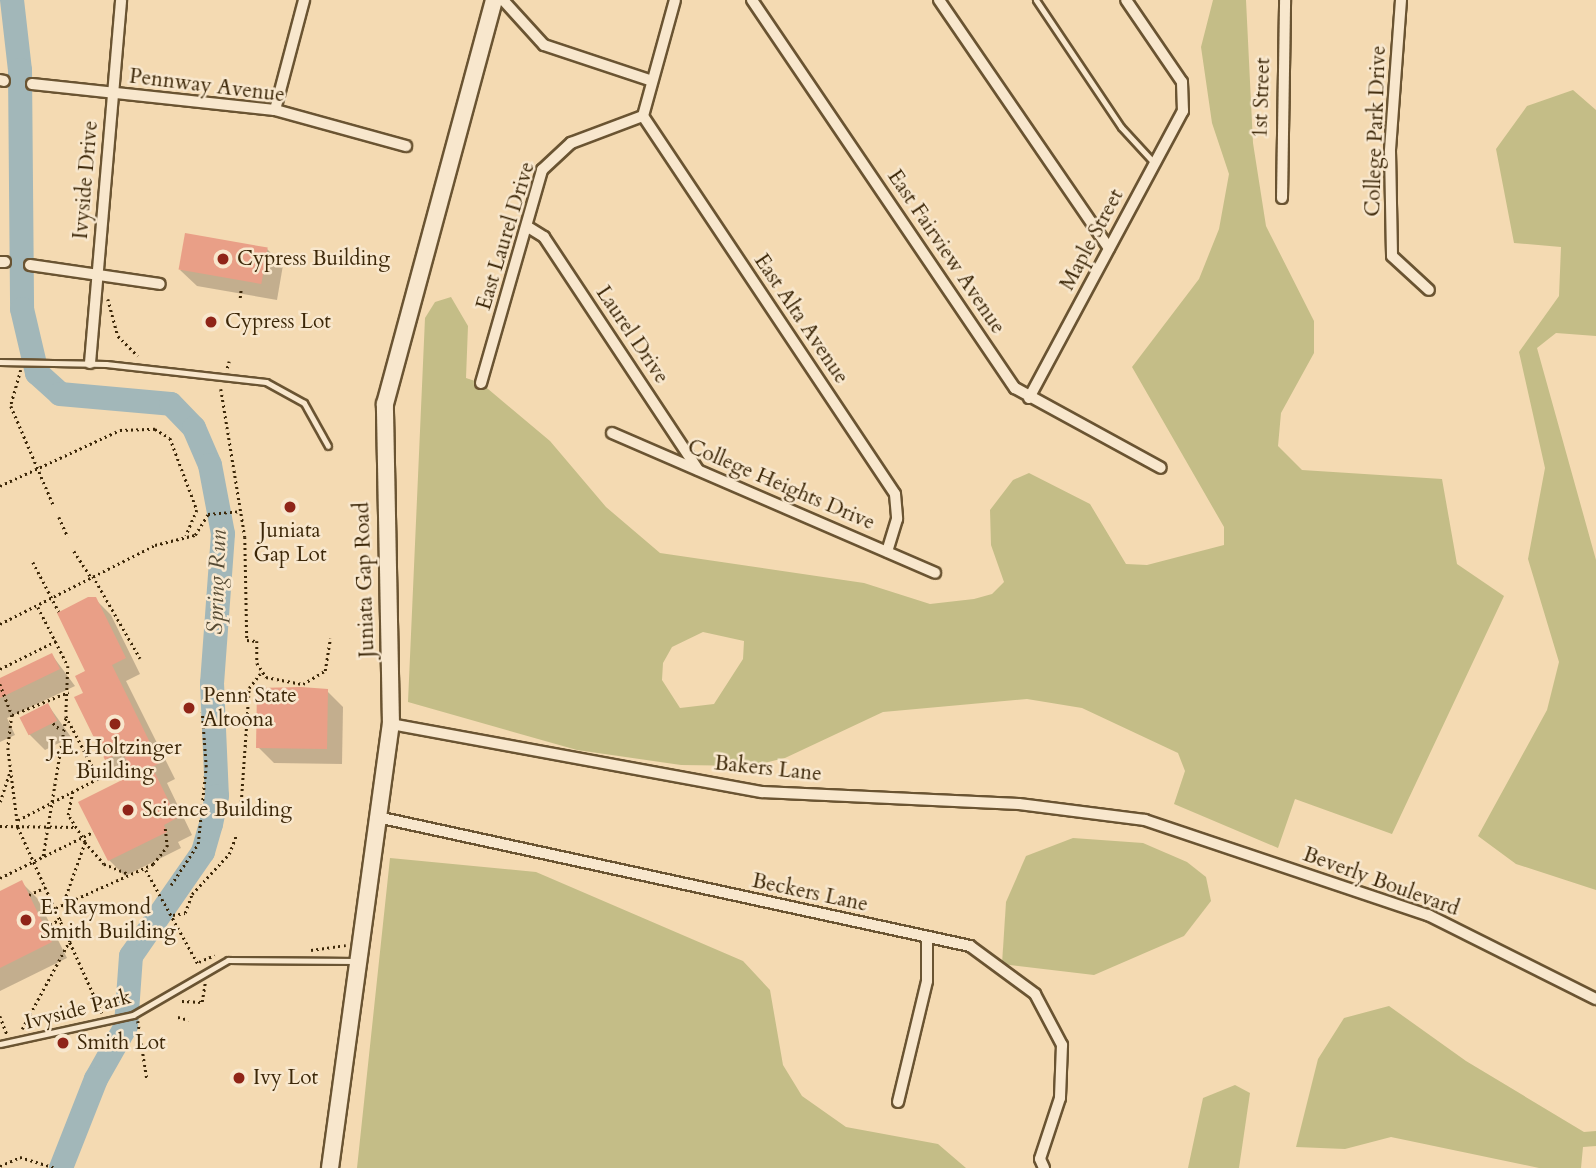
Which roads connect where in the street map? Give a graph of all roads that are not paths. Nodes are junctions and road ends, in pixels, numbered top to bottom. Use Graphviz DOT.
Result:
graph roads {
  1 [pos="121,0"];
  2 [pos="304,0"];
  3 [pos="494,0"];
  4 [pos="503,0"];
  5 [pos="675,0"];
  6 [pos="752,0"];
  7 [pos="939,0"];
  8 [pos="1036,0"];
  9 [pos="1126,0"];
  10 [pos="1284,0"];
  11 [pos="1401,0"];
  12 [pos="649,80"];
  13 [pos="33,84"];
  14 [pos="113,94"];
  15 [pos="275,110"];
  16 [pos="643,116"];
  17 [pos="406,146"];
  18 [pos="1155,164"];
  19 [pos="1282,198"];
  20 [pos="528,227"];
  21 [pos="1109,248"];
  22 [pos="30,265"];
  23 [pos="98,272"];
  24 [pos="159,284"];
  25 [pos="1429,290"];
  26 [pos="0,362"];
  27 [pos="90,363"];
  28 [pos="481,383"];
  29 [pos="1029,398"];
  30 [pos="611,433"];
  31 [pos="328,446"];
  32 [pos="1161,468"];
  33 [pos="698,470"];
  34 [pos="887,552"];
  35 [pos="935,573"];
  36 [pos="391,724"];
  37 [pos="382,818"];
  38 [pos="1145,820"];
  39 [pos="927,938"];
  40 [pos="359,962"];
  41 [pos="1596,999"];
  42 [pos="0,1044"];
  43 [pos="898,1102"];
  44 [pos="330,1168"];
  45 [pos="1044,1168"];
  1 -- 14 [label="street, Ivyside Drive"];
  2 -- 15 [label="street"];
  3 -- 36 [label="main road, Juniata Gap Road"];
  4 -- 12 [label="street"];
  5 -- 12 [label="street"];
  6 -- 29 [label="street, East Fairview Avenue"];
  7 -- 21 [label="street"];
  8 -- 18 [label="lane"];
  9 -- 18 [label="street, Maple Street"];
  10 -- 19 [label="street, 1st Street"];
  11 -- 25 [label="street, College Park Drive"];
  12 -- 16 [label="street"];
  13 -- 14 [label="street, Pennway Avenue"];
  14 -- 15 [label="street, Pennway Avenue"];
  14 -- 23 [label="street, Ivyside Drive"];
  15 -- 17 [label="street, Pennway Avenue"];
  16 -- 20 [label="street, East Laurel Drive"];
  16 -- 34 [label="street, East Alta Avenue"];
  18 -- 21 [label="street, Maple Street"];
  20 -- 28 [label="street, East Laurel Drive"];
  20 -- 33 [label="street, Laurel Drive"];
  21 -- 29 [label="street, Maple Street"];
  22 -- 23 [label="street"];
  23 -- 24 [label="street"];
  23 -- 27 [label="street, Ivyside Drive"];
  26 -- 27 [label="lane"];
  27 -- 31 [label="lane"];
  29 -- 32 [label="street, East Fairview Avenue"];
  30 -- 33 [label="street, College Heights Drive"];
  33 -- 34 [label="street, College Heights Drive"];
  34 -- 35 [label="street, College Heights Drive"];
  36 -- 37 [label="main road, Juniata Gap Road"];
  36 -- 38 [label="street, Bakers Lane"];
  37 -- 39 [label="street, Beckers Lane"];
  37 -- 40 [label="main road, Juniata Gap Road"];
  38 -- 41 [label="street, Beverly Boulevard"];
  39 -- 43 [label="street"];
  39 -- 45 [label="street, Beckers Lane"];
  40 -- 42 [label="lane, Ivyside Park"];
  40 -- 44 [label="main road, Juniata Gap Road"];
}
